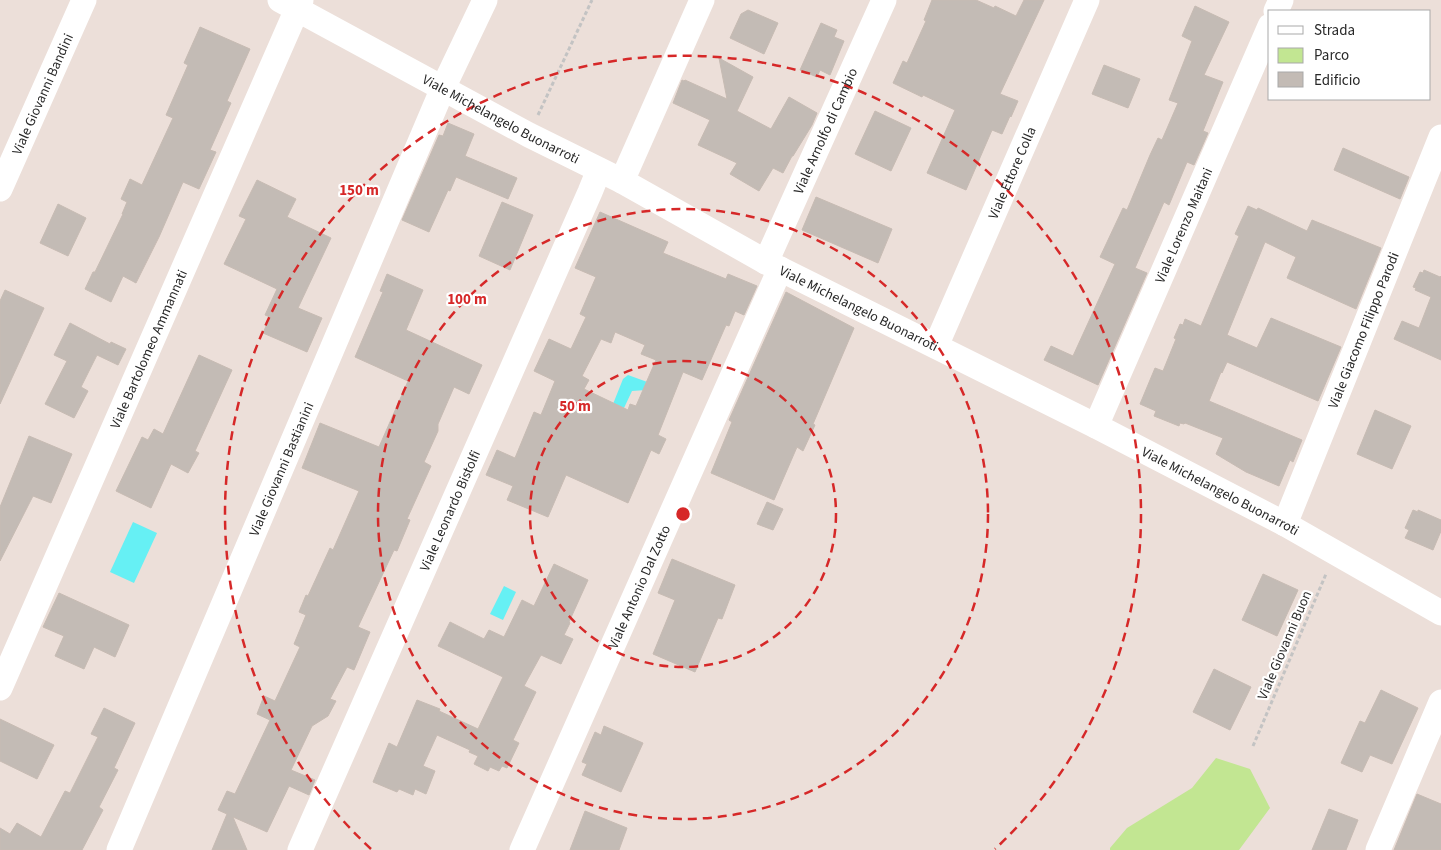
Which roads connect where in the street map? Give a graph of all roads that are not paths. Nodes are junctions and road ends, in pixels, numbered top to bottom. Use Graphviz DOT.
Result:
graph roads {
  1 [pos="84,0"];
  2 [pos="485,0"];
  3 [pos="702,0"];
  4 [pos="884,0"];
  5 [pos="1087,0"];
  6 [pos="292,3"];
  7 [pos="1268,31"];
  8 [pos="443,88"];
  9 [pos="1441,137"];
  10 [pos="598,170"];
  11 [pos="622,181"];
  12 [pos="0,189"];
  13 [pos="773,265"];
  14 [pos="936,346"];
  15 [pos="1096,426"];
  16 [pos="1285,524"];
  17 [pos="1441,613"];
  18 [pos="0,688"];
  19 [pos="1441,702"];
  20 [pos="119,850"];
  21 [pos="300,850"];
  22 [pos="522,850"];
  23 [pos="1378,850"];
  1 -- 12 [label="street, Viale Giovanni Bandini"];
  2 -- 8 [label="street, Viale Giovanni Bastianini"];
  3 -- 11 [label="street"];
  4 -- 13 [label="street, Viale Arnolfo di Cambio"];
  5 -- 14 [label="street, Viale Ettore Colla"];
  6 -- 8 [label="street, Viale Michelangelo Buonarroti"];
  6 -- 18 [label="street, Viale Bartolomeo Ammannati"];
  7 -- 15 [label="street, Viale Lorenzo Maitani"];
  8 -- 10 [label="street, Viale Michelangelo Buonarroti"];
  8 -- 20 [label="street, Viale Giovanni Bastianini"];
  9 -- 16 [label="street, Viale Giacomo Filippo Parodi"];
  10 -- 11 [label="street, Viale Michelangelo Buonarroti"];
  10 -- 21 [label="street, Viale Leonardo Bistolfi"];
  11 -- 13 [label="street, Viale Michelangelo Buonarroti"];
  13 -- 14 [label="street, Viale Michelangelo Buonarroti"];
  13 -- 22 [label="street, Viale Antonio Dal Zotto"];
  14 -- 15 [label="street, Viale Michelangelo Buonarroti"];
  15 -- 16 [label="street, Viale Michelangelo Buonarroti"];
  16 -- 17 [label="street, Viale Michelangelo Buonarroti"];
  19 -- 23 [label="street"];
}
